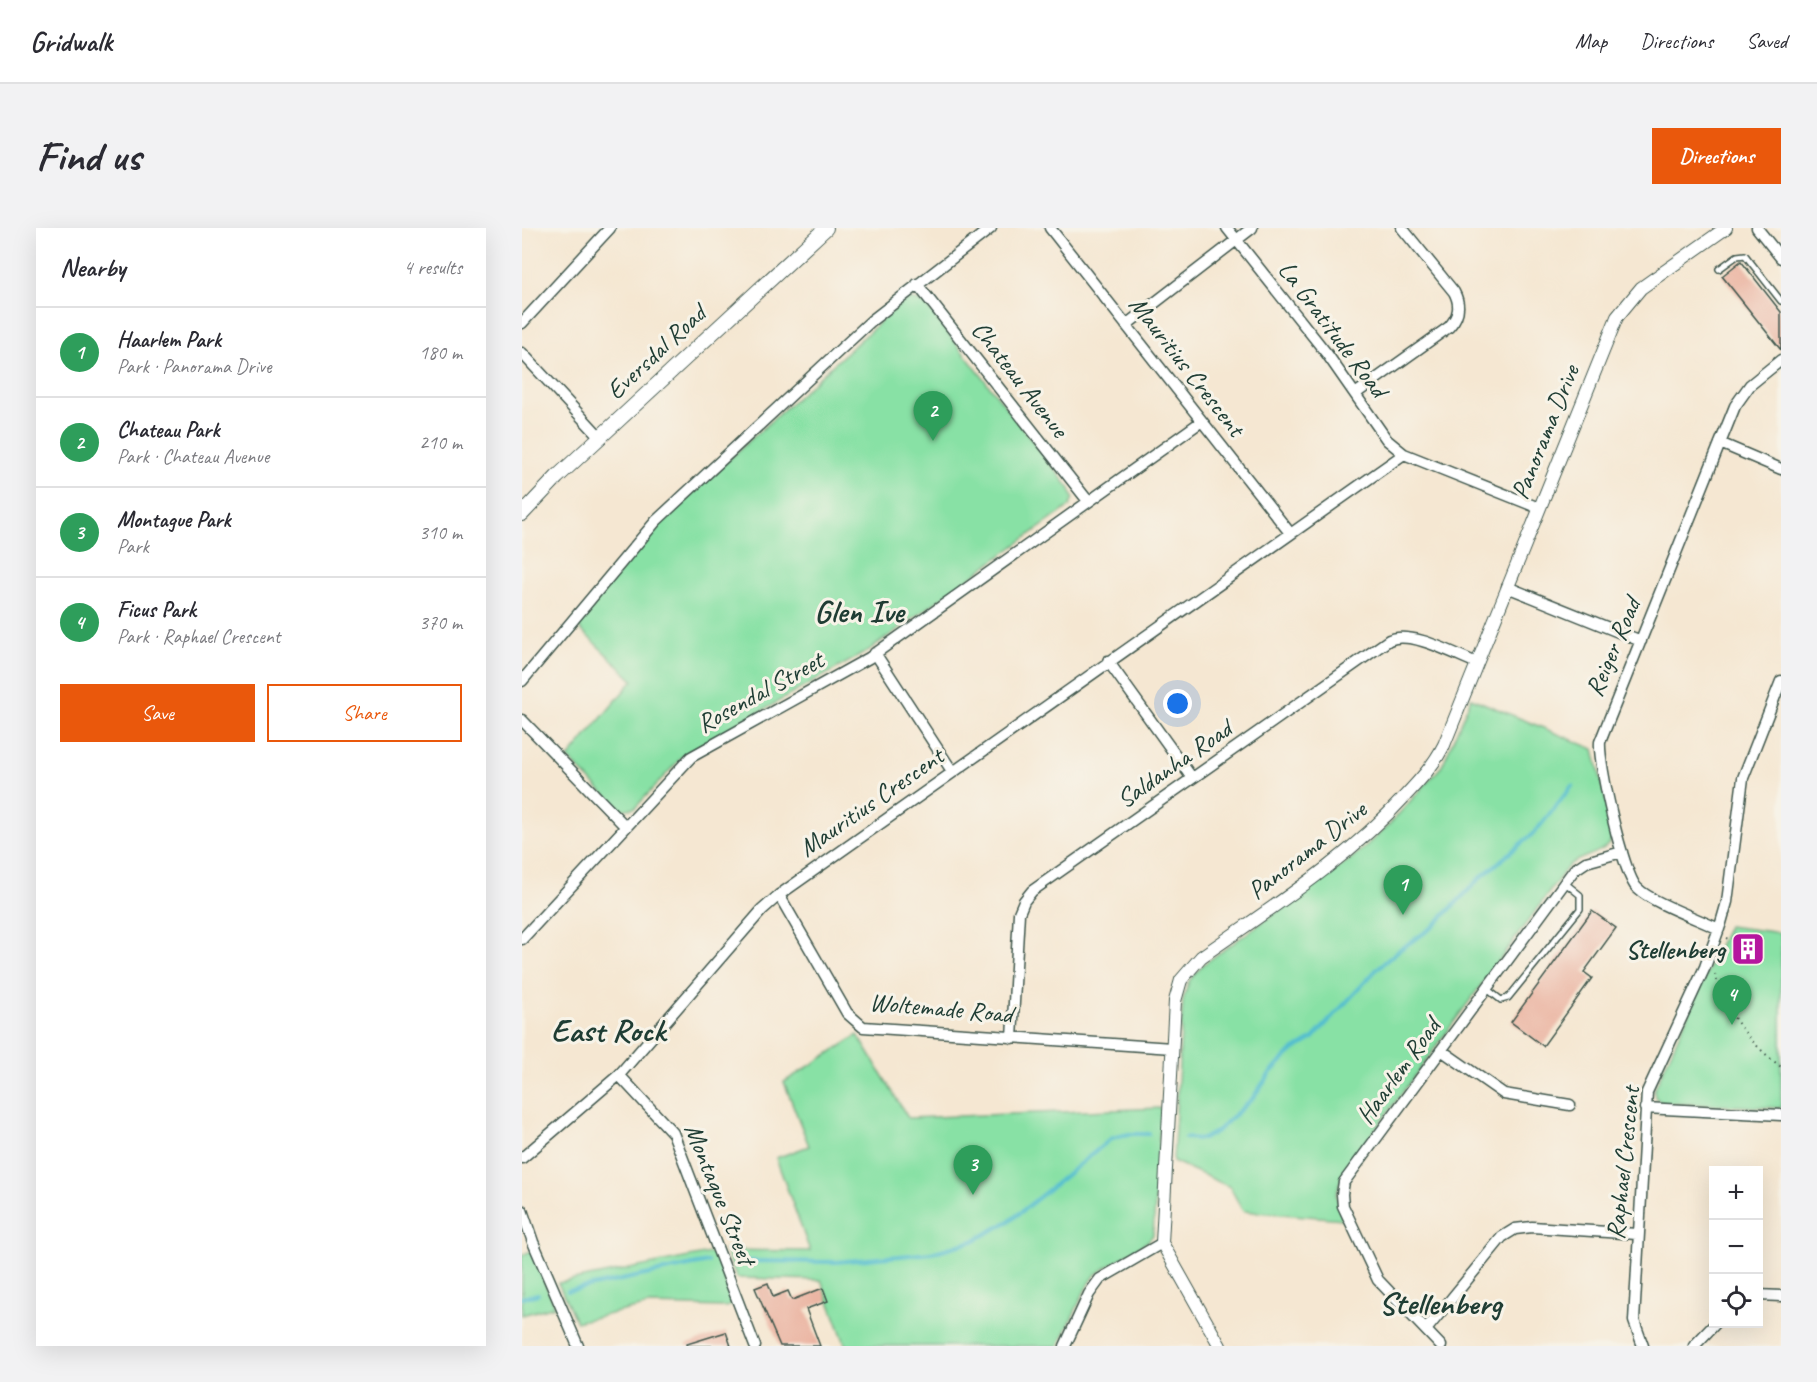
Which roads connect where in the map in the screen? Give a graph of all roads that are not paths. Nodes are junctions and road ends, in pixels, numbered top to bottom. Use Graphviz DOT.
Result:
graph roads {
  1 [pos="610,228"];
  2 [pos="826,228"];
  3 [pos="991,228"];
  4 [pos="1050,228"];
  5 [pos="1227,228"];
  6 [pos="1252,228"];
  7 [pos="1402,228"];
  8 [pos="1726,228"];
  9 [pos="1757,228"];
  10 [pos="1236,240"];
  11 [pos="1780,253"];
  12 [pos="1719,269"];
  13 [pos="917,284"];
  14 [pos="1780,297"];
  15 [pos="522,323"];
  16 [pos="1126,325"];
  17 [pos="522,353"];
  18 [pos="1781,360"];
  19 [pos="1355,394"];
  20 [pos="1202,421"];
  21 [pos="600,437"];
  22 [pos="1720,443"];
  23 [pos="1404,454"];
  24 [pos="1781,468"];
  25 [pos="1088,501"];
  26 [pos="1539,508"];
  27 [pos="522,514"];
  28 [pos="1290,533"];
  29 [pos="1507,588"];
  30 [pos="1641,641"];
  31 [pos="875,653"];
  32 [pos="1108,661"];
  33 [pos="1477,663"];
  34 [pos="522,681"];
  35 [pos="1781,681"];
  36 [pos="522,720"];
  37 [pos="952,771"];
  38 [pos="1192,778"];
  39 [pos="626,827"];
  40 [pos="1622,852"];
  41 [pos="1564,882"];
  42 [pos="778,895"];
  43 [pos="1718,931"];
  44 [pos="522,939"];
  45 [pos="1486,988"];
  46 [pos="1012,1038"];
  47 [pos="1172,1048"];
  48 [pos="1441,1050"];
  49 [pos="618,1075"];
  50 [pos="1570,1105"];
  51 [pos="1645,1108"];
  52 [pos="1781,1115"];
  53 [pos="522,1158"];
  54 [pos="522,1210"];
  55 [pos="1637,1234"];
  56 [pos="1162,1243"];
  57 [pos="1763,1295"];
  58 [pos="1781,1296"];
  59 [pos="1710,1328"];
  60 [pos="1426,1330"];
  61 [pos="579,1346"];
  62 [pos="755,1346"];
  63 [pos="1065,1346"];
  64 [pos="1220,1346"];
  65 [pos="1441,1346"];
  66 [pos="1643,1346"];
  67 [pos="1694,1346"];
  1 -- 15 [label="street"];
  2 -- 21 [label="main road, Eversdal Road"];
  3 -- 13 [label="street"];
  4 -- 16 [label="street, Mauritius Crescent"];
  5 -- 10 [label="street, La Gratitude Road"];
  6 -- 10 [label="street"];
  7 -- 19 [label="street"];
  8 -- 26 [label="street, Panorama Drive"];
  9 -- 11 [label="street"];
  10 -- 16 [label="street"];
  10 -- 19 [label="street, La Gratitude Road"];
  12 -- 14 [label="lane"];
  13 -- 25 [label="street, Chateau Avenue"];
  13 -- 34 [label="street"];
  16 -- 20 [label="street, Mauritius Crescent"];
  17 -- 21 [label="street"];
  18 -- 22 [label="street, Reiger Road"];
  19 -- 23 [label="street, La Gratitude Road"];
  20 -- 25 [label="street, Rosendal Street"];
  20 -- 28 [label="street, Mauritius Crescent"];
  21 -- 27 [label="main road, Eversdal Road"];
  22 -- 24 [label="street"];
  22 -- 30 [label="street, Reiger Road"];
  23 -- 26 [label="street"];
  23 -- 28 [label="street, Mauritius Crescent"];
  25 -- 31 [label="street, Rosendal Street"];
  26 -- 29 [label="street, Panorama Drive"];
  28 -- 32 [label="street, Mauritius Crescent"];
  29 -- 30 [label="street"];
  29 -- 33 [label="street, Panorama Drive"];
  30 -- 40 [label="street, Reiger Road"];
  31 -- 37 [label="street"];
  31 -- 39 [label="street, Rosendal Street"];
  32 -- 37 [label="street, Mauritius Crescent"];
  32 -- 38 [label="street"];
  33 -- 38 [label="street, Saldanha Road"];
  33 -- 47 [label="street, Panorama Drive"];
  35 -- 43 [label="street, Raphael Crescent"];
  36 -- 39 [label="street"];
  37 -- 42 [label="street, Mauritius Crescent"];
  38 -- 46 [label="street, Saldanha Road"];
  39 -- 44 [label="street, Rosendal Street"];
  40 -- 41 [label="street, Haarlem Road"];
  40 -- 43 [label="street, Reiger Road"];
  41 -- 45 [label="street, Haarlem Road"];
  41 -- 45 [label="lane"];
  42 -- 46 [label="street, Woltemade Road"];
  42 -- 49 [label="street, Mauritius Crescent"];
  43 -- 51 [label="street, Raphael Crescent"];
  45 -- 48 [label="street, Haarlem Road"];
  46 -- 47 [label="street, Woltemade Road"];
  47 -- 56 [label="street, Panorama Drive"];
  48 -- 50 [label="street"];
  48 -- 60 [label="street, Haarlem Road"];
  49 -- 53 [label="street, Mauritius Crescent"];
  49 -- 62 [label="street, Montaque Street"];
  51 -- 52 [label="street"];
  51 -- 55 [label="street, Raphael Crescent"];
  54 -- 61 [label="street"];
  55 -- 60 [label="street"];
  55 -- 66 [label="street, Raphael Crescent"];
  56 -- 63 [label="street"];
  56 -- 64 [label="street"];
  57 -- 58 [label="street"];
  59 -- 67 [label="street"];
  60 -- 65 [label="street, Haarlem Road"];
}
